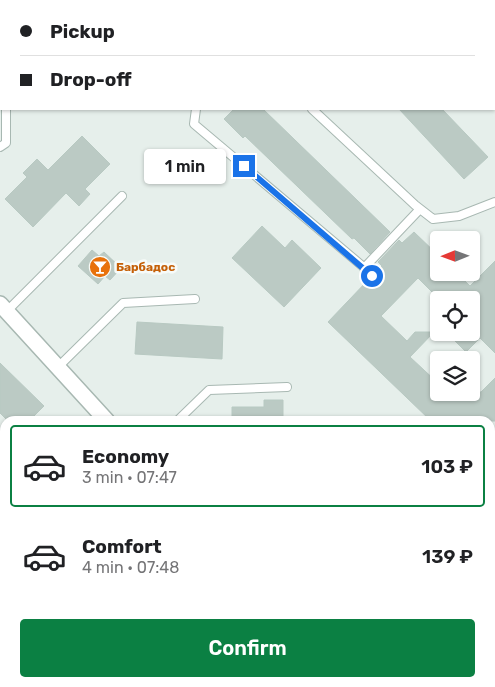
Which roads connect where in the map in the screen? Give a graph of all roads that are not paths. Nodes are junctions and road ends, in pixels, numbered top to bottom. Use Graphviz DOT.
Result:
graph roads {
  1 [pos="6,110"];
  2 [pos="196,110"];
  3 [pos="313,110"];
  4 [pos="0,147"];
  5 [pos="122,196"];
  6 [pos="495,202"];
  7 [pos="420,209"];
  8 [pos="364,268"];
  9 [pos="372,276"];
  10 [pos="195,299"];
  11 [pos="3,307"];
  12 [pos="58,367"];
  13 [pos="287,387"];
  14 [pos="102,416"];
  15 [pos="182,416"];
  1 -- 4 [label="lane"];
  2 -- 8 [label="lane"];
  3 -- 7 [label="lane"];
  5 -- 11 [label="lane"];
  6 -- 7 [label="lane"];
  7 -- 8 [label="lane"];
  8 -- 9 [label="lane"];
  10 -- 12 [label="lane"];
  11 -- 12 [label="street"];
  12 -- 14 [label="street"];
  13 -- 15 [label="lane"];
}
